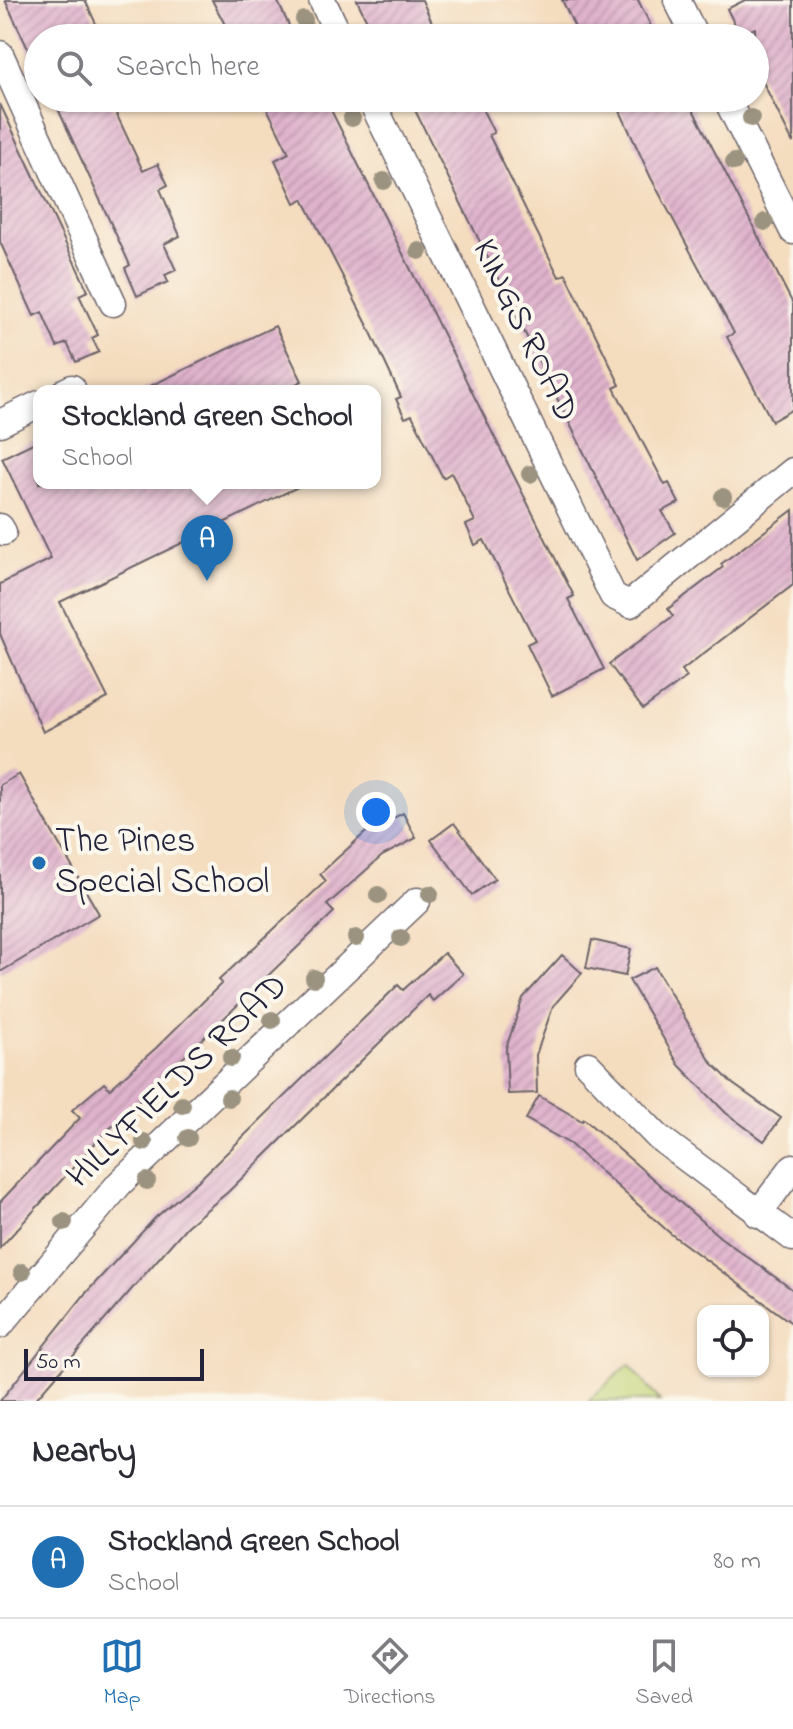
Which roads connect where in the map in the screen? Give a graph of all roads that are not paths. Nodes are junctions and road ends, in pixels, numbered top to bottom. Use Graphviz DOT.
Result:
graph roads {
  1 [pos="322,0"];
  2 [pos="677,0"];
  3 [pos="333,24"];
  4 [pos="689,24"];
  5 [pos="0,54"];
  6 [pos="24,107"];
  7 [pos="26,112"];
  8 [pos="377,112"];
  9 [pos="733,112"];
  10 [pos="793,231"];
  11 [pos="113,303"];
  12 [pos="33,407"];
  13 [pos="0,423"];
  14 [pos="793,471"];
  15 [pos="417,901"];
  16 [pos="588,1065"];
  17 [pos="793,1167"];
  18 [pos="758,1214"];
  19 [pos="793,1238"];
  20 [pos="0,1325"];
  1 -- 3 [label="street"];
  2 -- 4 [label="street"];
  5 -- 6 [label="street"];
  7 -- 11 [label="street"];
  8 -- 14 [label="street, KINGS ROAD"];
  9 -- 10 [label="street"];
  12 -- 13 [label="street"];
  15 -- 20 [label="street, HILLYFIELDS ROAD"];
  16 -- 18 [label="street"];
  17 -- 18 [label="street"];
  18 -- 19 [label="street"];
}
